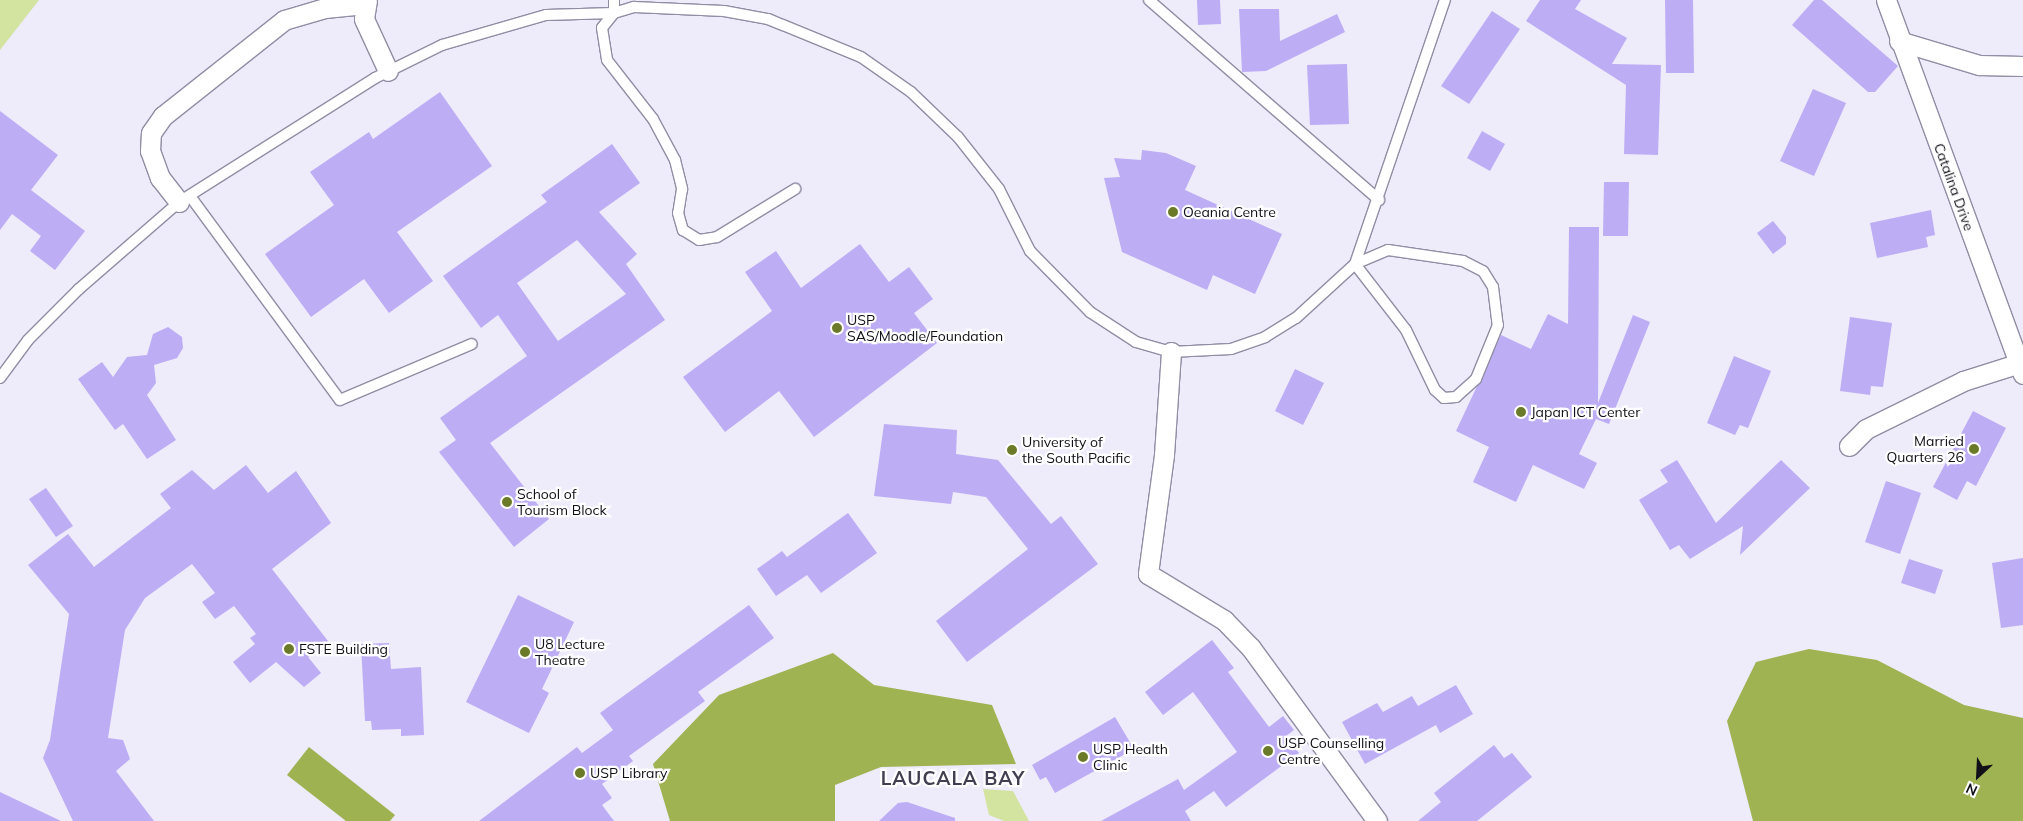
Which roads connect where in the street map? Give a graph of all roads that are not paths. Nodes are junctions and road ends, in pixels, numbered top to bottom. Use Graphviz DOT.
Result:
graph roads {
  1 [pos="614,0"];
  2 [pos="1149,0"];
  3 [pos="1445,0"];
  4 [pos="1886,0"];
  5 [pos="366,2"];
  6 [pos="614,13"];
  7 [pos="1899,42"];
  8 [pos="2023,66"];
  9 [pos="388,71"];
  10 [pos="795,189"];
  11 [pos="185,199"];
  12 [pos="1379,200"];
  13 [pos="1355,264"];
  14 [pos="472,344"];
  15 [pos="1171,352"];
  16 [pos="2022,367"];
  17 [pos="0,378"];
  18 [pos="1849,446"];
  19 [pos="1377,821"];
  1 -- 6 [label="lane"];
  2 -- 12 [label="lane"];
  3 -- 12 [label="lane"];
  4 -- 7 [label="street, Catalina Drive"];
  5 -- 9 [label="street"];
  5 -- 11 [label="street"];
  6 -- 9 [label="lane"];
  6 -- 10 [label="lane"];
  6 -- 15 [label="lane"];
  7 -- 8 [label="street"];
  7 -- 16 [label="street, Catalina Drive"];
  9 -- 11 [label="lane"];
  11 -- 14 [label="lane"];
  11 -- 17 [label="lane"];
  12 -- 13 [label="lane"];
  13 -- 13 [label="lane"];
  13 -- 15 [label="lane"];
  15 -- 19 [label="street"];
  16 -- 18 [label="street"];
}
